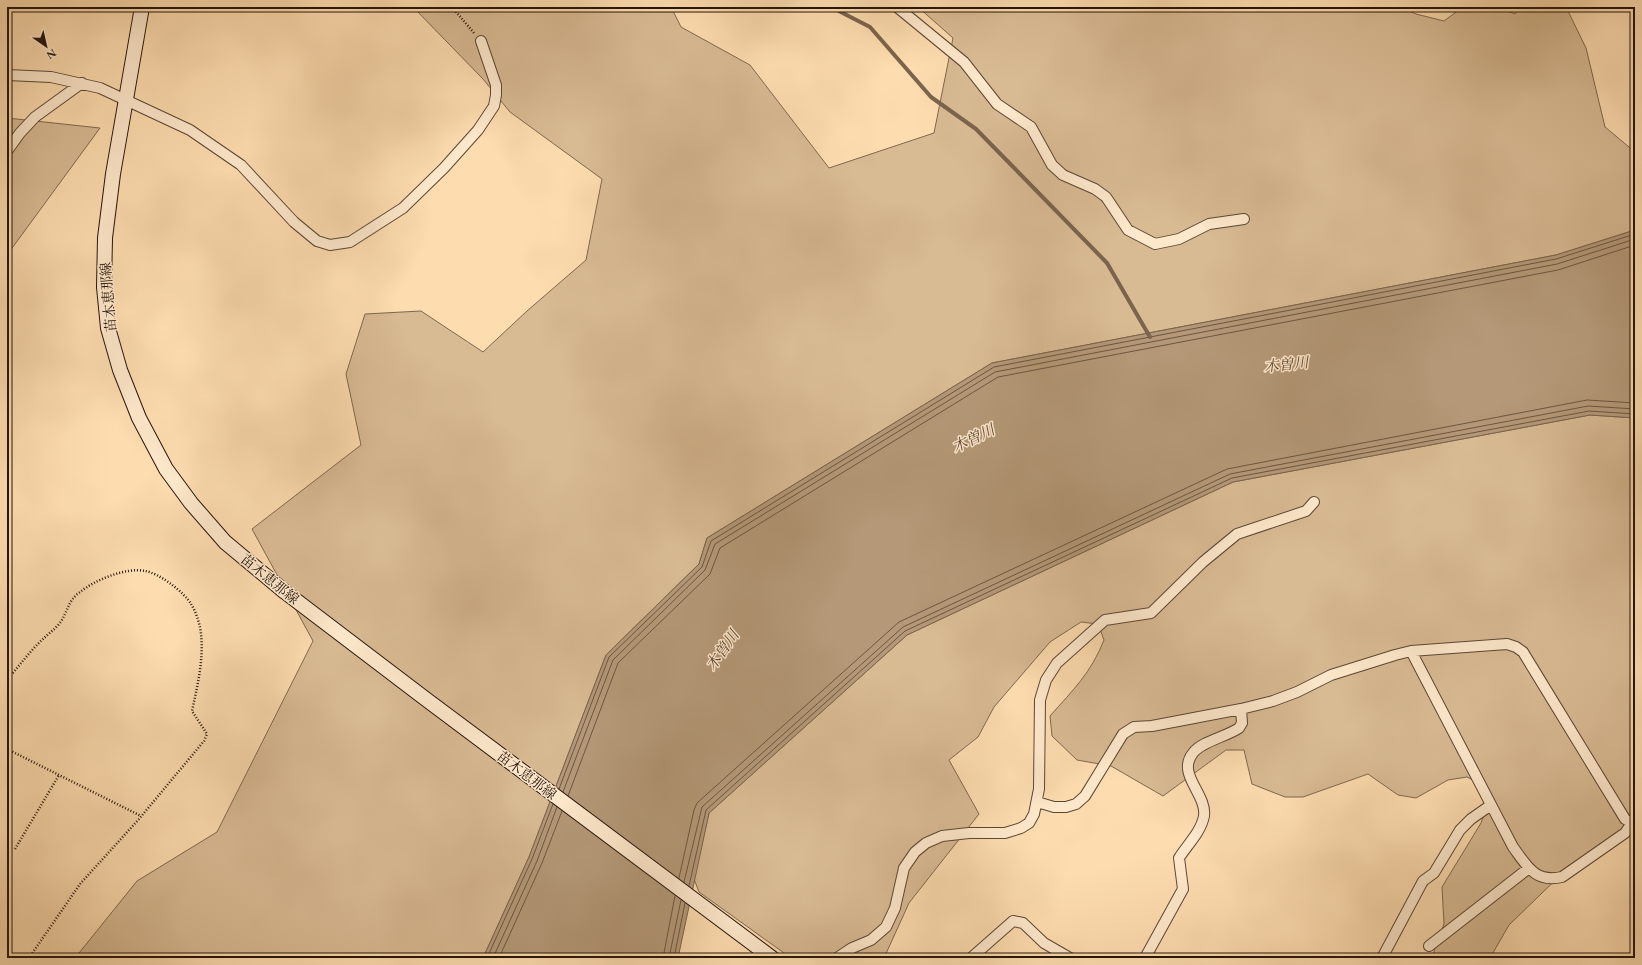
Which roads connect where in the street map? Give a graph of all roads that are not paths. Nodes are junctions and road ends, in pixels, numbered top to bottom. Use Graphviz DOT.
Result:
graph roads {
  1 [pos="142,7"];
  2 [pos="897,7"];
  3 [pos="481,41"];
  4 [pos="7,75"];
  5 [pos="82,83"];
  6 [pos="126,99"];
  7 [pos="7,151"];
  8 [pos="1244,219"];
  9 [pos="1314,502"];
  10 [pos="1411,651"];
  11 [pos="1241,709"];
  12 [pos="1037,802"];
  13 [pos="1491,806"];
  14 [pos="1633,823"];
  15 [pos="1529,868"];
  16 [pos="1429,946"];
  17 [pos="1635,955"];
  18 [pos="772,958"];
  19 [pos="837,958"];
  20 [pos="971,958"];
  21 [pos="1070,958"];
  22 [pos="1145,958"];
  23 [pos="1382,958"];
  24 [pos="1634,958"];
  1 -- 6 [label="main road, 苗木恵那線"];
  2 -- 8 [label="street"];
  3 -- 6 [label="street"];
  4 -- 5 [label="street"];
  5 -- 6 [label="street"];
  5 -- 7 [label="street"];
  6 -- 18 [label="main road, 苗木恵那線"];
  9 -- 12 [label="street"];
  10 -- 11 [label="street"];
  10 -- 13 [label="street"];
  10 -- 14 [label="street"];
  11 -- 12 [label="street"];
  11 -- 22 [label="street"];
  12 -- 19 [label="street"];
  13 -- 15 [label="street"];
  13 -- 23 [label="street"];
  14 -- 15 [label="street"];
  15 -- 16 [label="street"];
  17 -- 24 [label="street"];
  20 -- 21 [label="street"];
}
